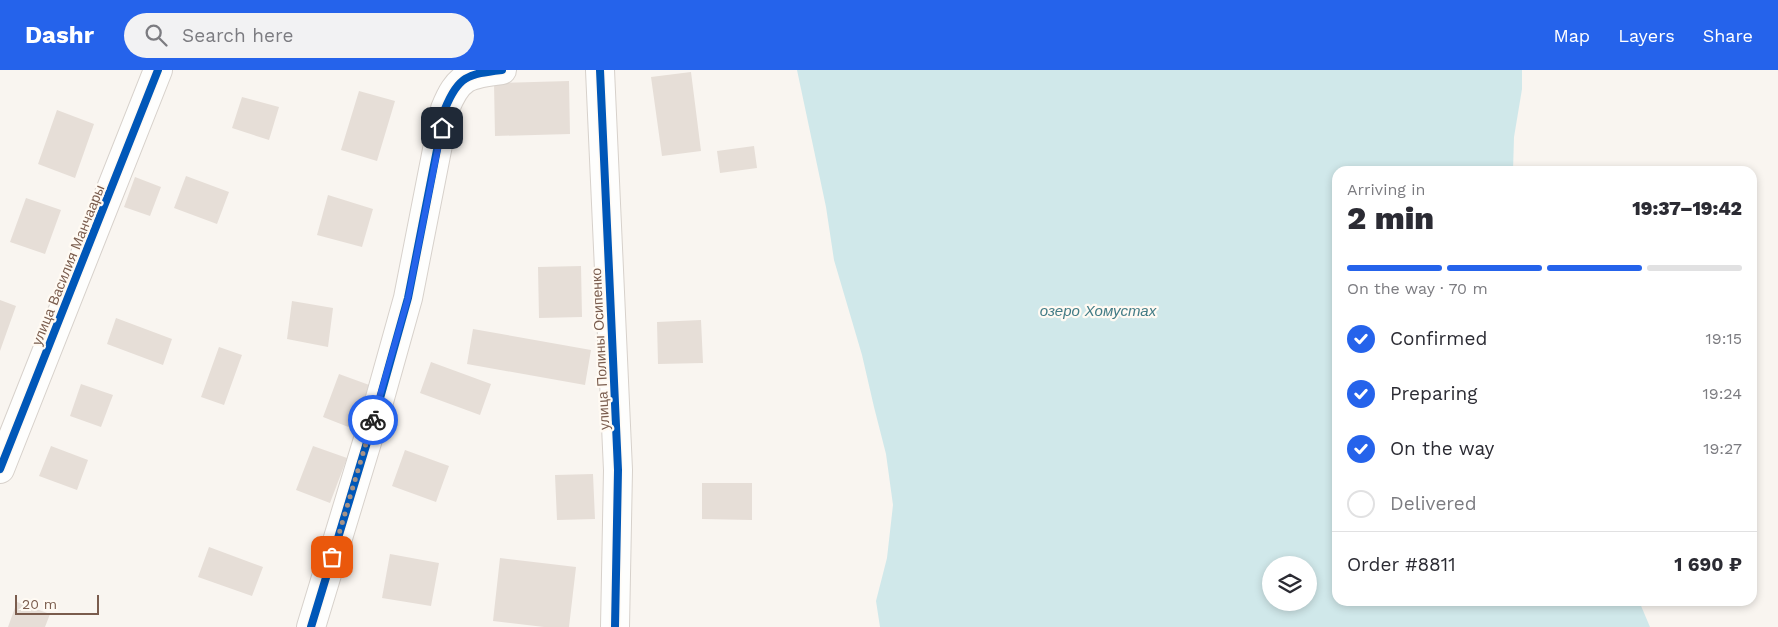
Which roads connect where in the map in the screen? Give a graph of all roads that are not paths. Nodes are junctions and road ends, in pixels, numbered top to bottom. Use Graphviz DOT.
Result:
graph roads {
  1 [pos="158,70"];
  2 [pos="502,70"];
  3 [pos="600,70"];
  4 [pos="0,469"];
  5 [pos="311,627"];
  6 [pos="615,627"];
  1 -- 4 [label="street, улица Василия Манчаары"];
  2 -- 5 [label="street"];
  3 -- 6 [label="street, улица Полины Осипенко"];
}
